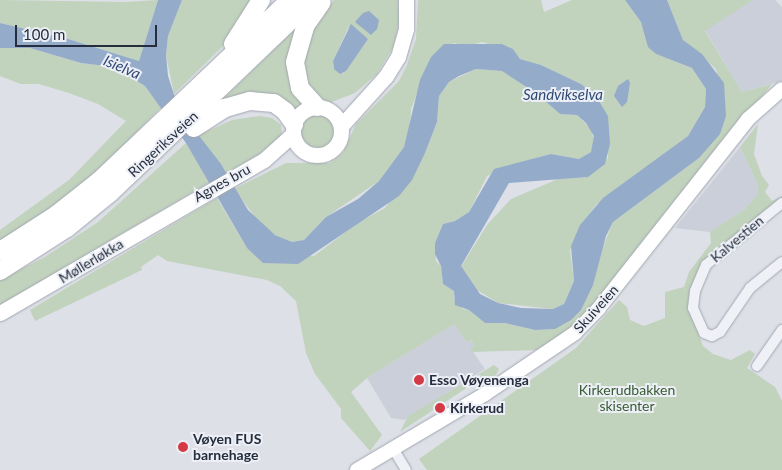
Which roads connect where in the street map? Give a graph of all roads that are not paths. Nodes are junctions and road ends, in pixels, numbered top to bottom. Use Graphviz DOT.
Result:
graph roads {
  1 [pos="261,0"];
  2 [pos="290,0"];
  3 [pos="312,0"];
  4 [pos="324,0"];
  5 [pos="406,0"];
  6 [pos="782,89"];
  7 [pos="216,94"];
  8 [pos="335,114"];
  9 [pos="294,140"];
  10 [pos="141,155"];
  11 [pos="782,203"];
  12 [pos="180,206"];
  13 [pos="0,251"];
  14 [pos="782,262"];
  15 [pos="0,271"];
  16 [pos="0,313"];
  17 [pos="782,330"];
  18 [pos="756,366"];
  19 [pos="394,450"];
  20 [pos="357,470"];
  21 [pos="406,470"];
  1 -- 7 [label="highway"];
  2 -- 7 [label="highway, Ringeriksveien"];
  3 -- 7 [label="highway, Ringeriksveien"];
  4 -- 8 [label="highway"];
  5 -- 8 [label="main road"];
  6 -- 19 [label="main road, Skuiveien"];
  7 -- 9 [label="highway"];
  7 -- 10 [label="highway, Ringeriksveien"];
  7 -- 10 [label="highway"];
  8 -- 9 [label="main road"];
  8 -- 9 [label="main road"];
  9 -- 12 [label="main road, Agnes bru"];
  10 -- 13 [label="highway, Ringeriksveien"];
  10 -- 15 [label="highway, Ringeriksveien"];
  11 -- 14 [label="street, Kalvestien"];
  12 -- 16 [label="main road, Møllerløkka"];
  17 -- 18 [label="street"];
  19 -- 20 [label="main road, Skuiveien"];
  19 -- 21 [label="street"];
}
